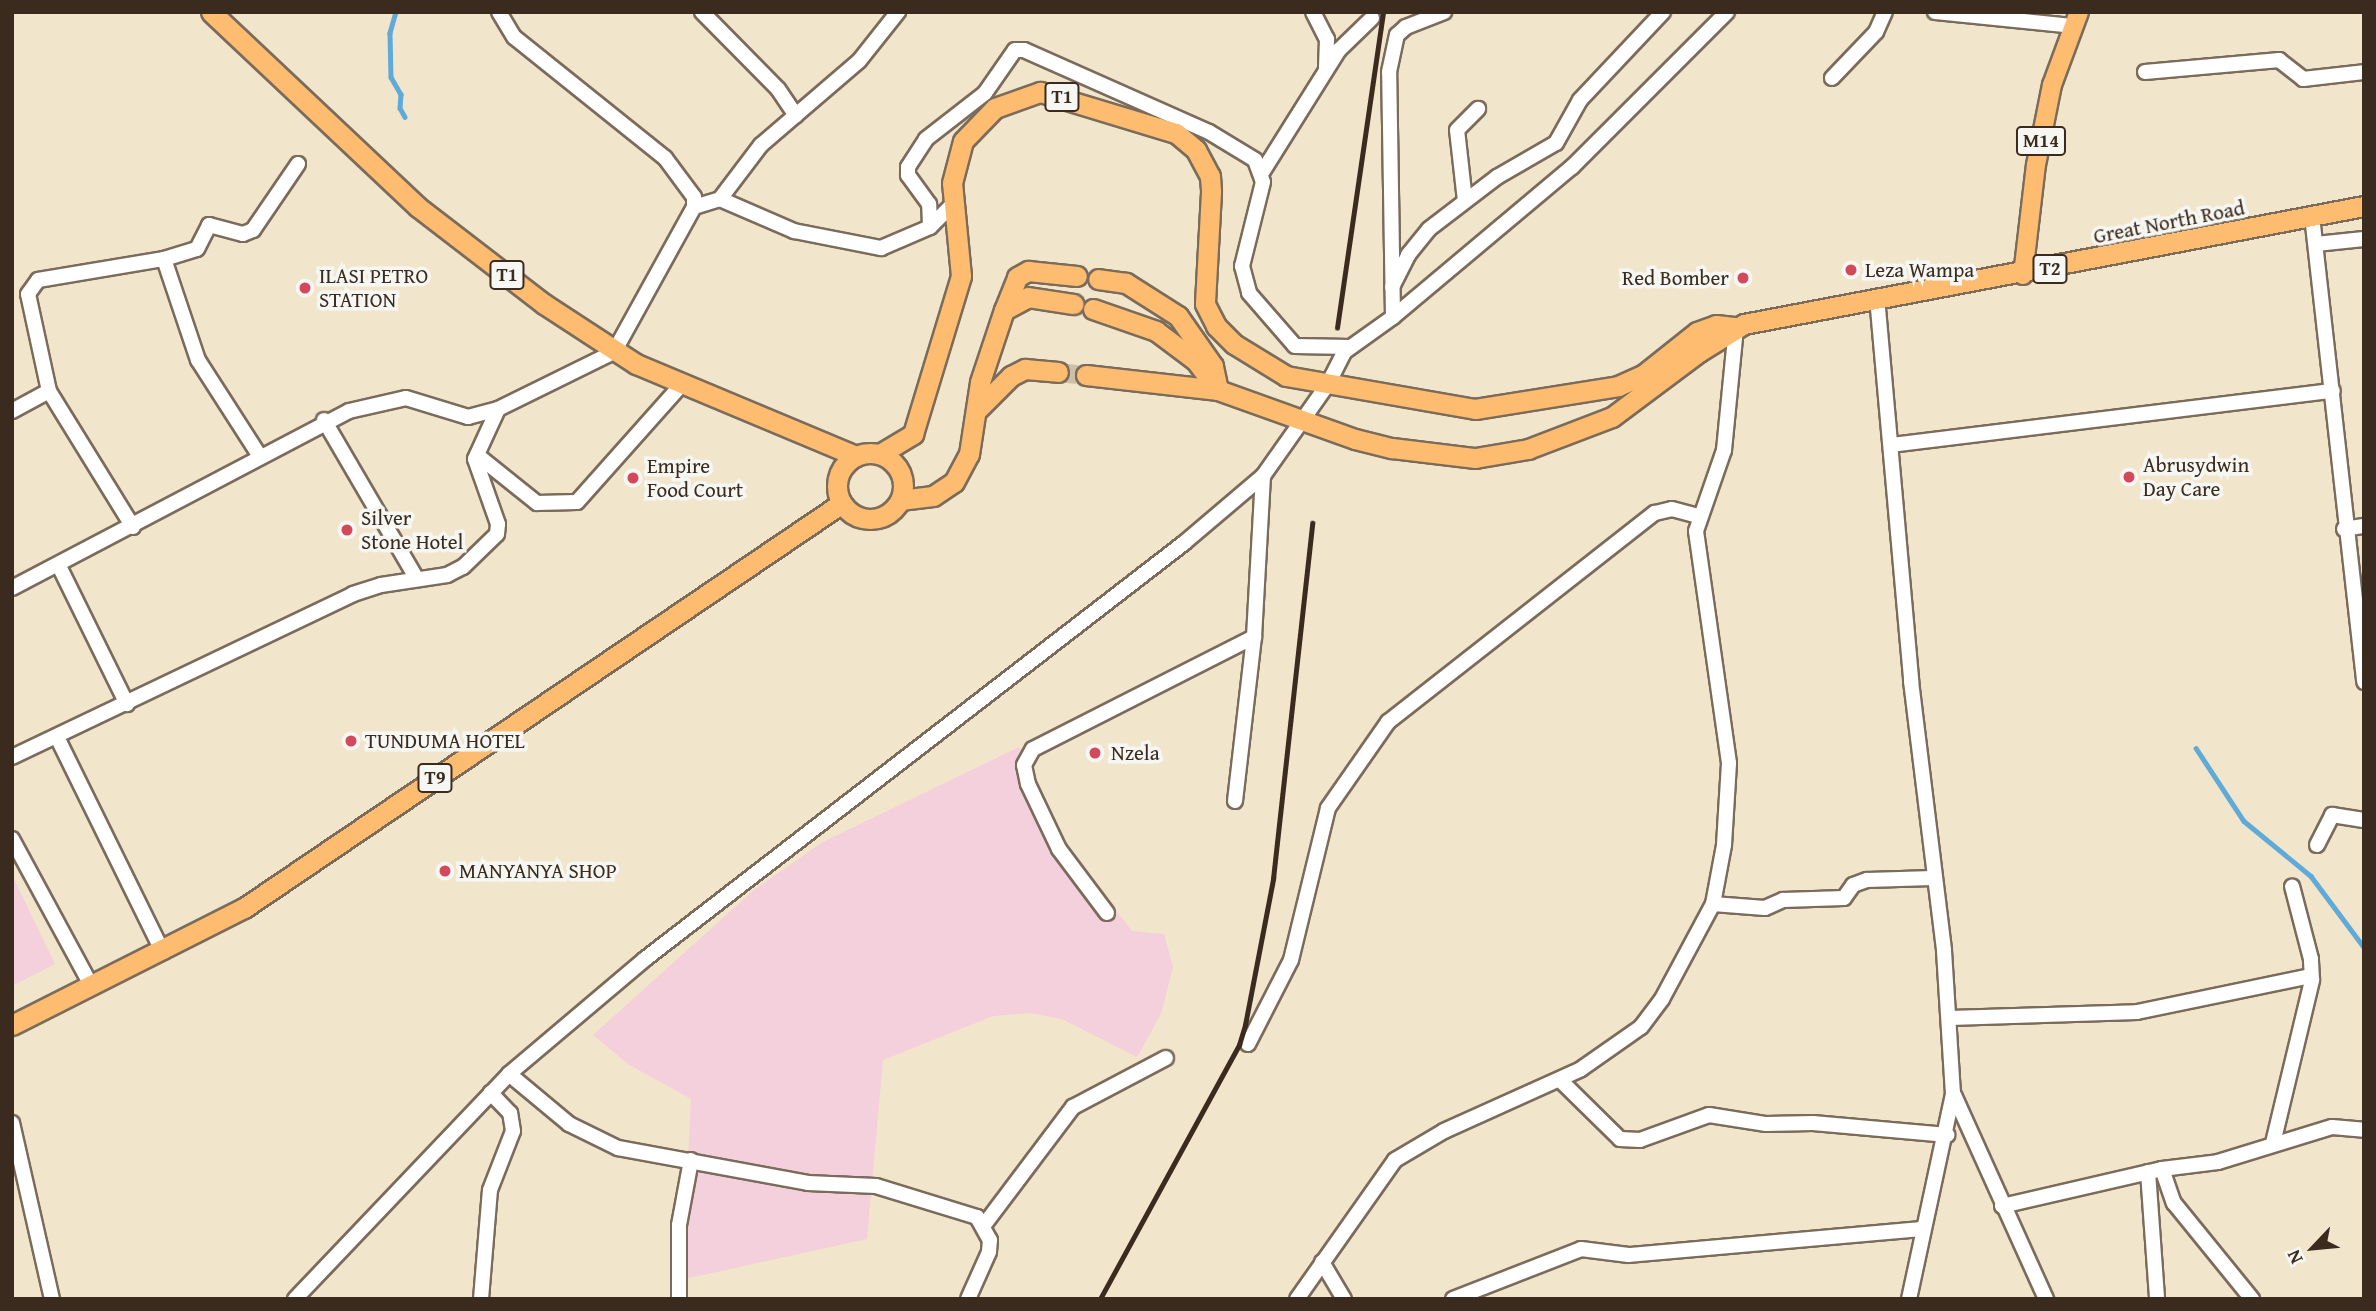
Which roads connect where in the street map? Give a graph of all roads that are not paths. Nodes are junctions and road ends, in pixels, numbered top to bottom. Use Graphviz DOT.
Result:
graph roads {
  1 [pos="211,12"];
  2 [pos="499,12"];
  3 [pos="702,12"];
  4 [pos="898,12"];
  5 [pos="1313,12"];
  6 [pos="1444,12"];
  7 [pos="1663,12"];
  8 [pos="1727,12"];
  9 [pos="1885,12"];
  10 [pos="1935,12"];
  11 [pos="1372,19"];
  12 [pos="2075,19"];
  13 [pos="1326,70"];
  14 [pos="2145,72"];
  15 [pos="2364,72"];
  16 [pos="1832,78"];
  17 [pos="1478,109"];
  18 [pos="796,116"];
  19 [pos="298,164"];
  20 [pos="1263,171"];
  21 [pos="720,199"];
  22 [pos="1465,201"];
  23 [pos="953,205"];
  24 [pos="2364,206"];
  25 [pos="694,207"];
  26 [pos="2312,216"];
  27 [pos="930,227"];
  28 [pos="2364,239"];
  29 [pos="2316,244"];
  30 [pos="164,259"];
  31 [pos="2023,275"];
  32 [pos="1077,276"];
  33 [pos="1098,279"];
  34 [pos="1392,287"];
  35 [pos="31,288"];
  36 [pos="12,292"];
  37 [pos="1877,297"];
  38 [pos="1073,304"];
  39 [pos="1093,309"];
  40 [pos="1004,310"];
  41 [pos="1393,317"];
  42 [pos="1736,327"];
  43 [pos="1350,347"];
  44 [pos="614,352"];
  45 [pos="1058,372"];
  46 [pos="1086,375"];
  47 [pos="682,384"];
  48 [pos="1328,384"];
  49 [pos="1218,390"];
  50 [pos="48,391"];
  51 [pos="2333,391"];
  52 [pos="498,409"];
  53 [pos="978,409"];
  54 [pos="12,411"];
  55 [pos="324,420"];
  56 [pos="1303,421"];
  57 [pos="1891,445"];
  58 [pos="880,454"];
  59 [pos="259,455"];
  60 [pos="477,455"];
  61 [pos="856,456"];
  62 [pos="1264,476"];
  63 [pos="900,500"];
  64 [pos="842,503"];
  65 [pos="1699,516"];
  66 [pos="2364,526"];
  67 [pos="133,527"];
  68 [pos="2344,529"];
  69 [pos="60,566"];
  70 [pos="417,579"];
  71 [pos="12,588"];
  72 [pos="2360,636"];
  73 [pos="1254,637"];
  74 [pos="2364,682"];
  75 [pos="127,704"];
  76 [pos="57,737"];
  77 [pos="12,757"];
  78 [pos="1236,801"];
  79 [pos="2364,820"];
  80 [pos="12,839"];
  81 [pos="2317,845"];
  82 [pos="1933,878"];
  83 [pos="2292,886"];
  84 [pos="1713,904"];
  85 [pos="1107,913"];
  86 [pos="163,952"];
  87 [pos="2311,976"];
  88 [pos="92,987"];
  89 [pos="1950,1018"];
  90 [pos="12,1025"];
  91 [pos="1248,1044"];
  92 [pos="1166,1058"];
  93 [pos="509,1074"];
  94 [pos="1560,1080"];
  95 [pos="492,1093"];
  96 [pos="1953,1094"];
  97 [pos="12,1123"];
  98 [pos="2363,1129"];
  99 [pos="1947,1135"];
  100 [pos="2273,1143"];
  101 [pos="691,1160"];
  102 [pos="2155,1170"];
  103 [pos="2002,1206"];
  104 [pos="984,1225"];
  105 [pos="1923,1229"];
  106 [pos="1322,1262"];
  107 [pos="52,1299"];
  108 [pos="295,1299"];
  109 [pos="481,1299"];
  110 [pos="679,1299"];
  111 [pos="968,1299"];
  112 [pos="1297,1299"];
  113 [pos="1344,1299"];
  114 [pos="1452,1299"];
  115 [pos="1909,1299"];
  116 [pos="2046,1299"];
  117 [pos="2157,1299"];
  118 [pos="2252,1299"];
  1 -- 44 [label="highway, T1"];
  2 -- 25 [label="street"];
  3 -- 18 [label="street"];
  4 -- 18 [label="street"];
  5 -- 13 [label="street"];
  6 -- 34 [label="street"];
  7 -- 22 [label="street"];
  8 -- 41 [label="street"];
  9 -- 16 [label="street"];
  10 -- 12 [label="street"];
  11 -- 13 [label="street"];
  12 -- 31 [label="main road, M14"];
  13 -- 20 [label="street"];
  14 -- 15 [label="street"];
  17 -- 22 [label="street"];
  18 -- 21 [label="street"];
  19 -- 30 [label="street"];
  20 -- 27 [label="street"];
  20 -- 43 [label="street"];
  21 -- 25 [label="street"];
  21 -- 27 [label="street"];
  22 -- 34 [label="street"];
  23 -- 27 [label="street"];
  23 -- 48 [label="highway, T1"];
  23 -- 58 [label="highway, T1"];
  24 -- 26 [label="highway, Great North Road / T2"];
  25 -- 44 [label="street"];
  26 -- 29 [label="street"];
  26 -- 31 [label="highway, Great North Road / T2"];
  28 -- 29 [label="street"];
  29 -- 51 [label="street"];
  30 -- 35 [label="street"];
  30 -- 59 [label="street"];
  31 -- 37 [label="highway, Great North Road / T2"];
  32 -- 40 [label="highway"];
  33 -- 49 [label="highway"];
  34 -- 41 [label="street"];
  35 -- 36 [label="street"];
  35 -- 50 [label="street"];
  37 -- 42 [label="highway, Great North Road / T2"];
  37 -- 57 [label="street"];
  38 -- 40 [label="highway"];
  39 -- 49 [label="highway"];
  40 -- 53 [label="highway"];
  41 -- 43 [label="street"];
  42 -- 48 [label="highway, Great North Road"];
  42 -- 56 [label="highway"];
  42 -- 65 [label="street"];
  43 -- 48 [label="street"];
  44 -- 47 [label="highway, T1"];
  44 -- 52 [label="street"];
  45 -- 53 [label="highway"];
  46 -- 49 [label="highway"];
  47 -- 60 [label="street"];
  47 -- 61 [label="highway, T1"];
  48 -- 56 [label="street"];
  49 -- 56 [label="highway"];
  50 -- 54 [label="street"];
  50 -- 67 [label="street"];
  51 -- 57 [label="street"];
  51 -- 68 [label="street"];
  52 -- 55 [label="street"];
  52 -- 60 [label="street"];
  53 -- 63 [label="highway"];
  55 -- 59 [label="street"];
  55 -- 70 [label="street"];
  56 -- 62 [label="street"];
  57 -- 82 [label="street"];
  58 -- 61 [label="highway, T1"];
  58 -- 63 [label="highway"];
  59 -- 67 [label="street"];
  60 -- 70 [label="street"];
  61 -- 64 [label="highway"];
  62 -- 73 [label="street"];
  62 -- 93 [label="street"];
  63 -- 64 [label="highway"];
  64 -- 86 [label="highway, T9"];
  65 -- 84 [label="street"];
  65 -- 91 [label="street"];
  66 -- 68 [label="street"];
  67 -- 69 [label="street"];
  68 -- 72 [label="street"];
  69 -- 71 [label="street"];
  69 -- 75 [label="street"];
  70 -- 75 [label="street"];
  72 -- 74 [label="street"];
  73 -- 78 [label="street"];
  73 -- 85 [label="street"];
  75 -- 76 [label="street"];
  76 -- 77 [label="street"];
  76 -- 86 [label="street"];
  79 -- 81 [label="street"];
  80 -- 88 [label="street"];
  82 -- 84 [label="street"];
  82 -- 89 [label="street"];
  83 -- 87 [label="street"];
  84 -- 94 [label="street"];
  86 -- 88 [label="highway, T9"];
  87 -- 89 [label="street"];
  87 -- 100 [label="street"];
  88 -- 90 [label="highway, T9"];
  89 -- 96 [label="street"];
  92 -- 104 [label="street"];
  93 -- 95 [label="street"];
  93 -- 101 [label="street"];
  94 -- 99 [label="street"];
  94 -- 106 [label="street"];
  95 -- 108 [label="street"];
  95 -- 109 [label="street"];
  96 -- 99 [label="street"];
  96 -- 103 [label="street"];
  97 -- 107 [label="street"];
  98 -- 100 [label="street"];
  99 -- 105 [label="street"];
  100 -- 102 [label="street"];
  101 -- 104 [label="street"];
  101 -- 110 [label="street"];
  102 -- 103 [label="street"];
  102 -- 117 [label="street"];
  102 -- 118 [label="street"];
  103 -- 116 [label="street"];
  104 -- 111 [label="street"];
  105 -- 114 [label="street"];
  105 -- 115 [label="street"];
  106 -- 112 [label="street"];
  106 -- 113 [label="street"];
}
